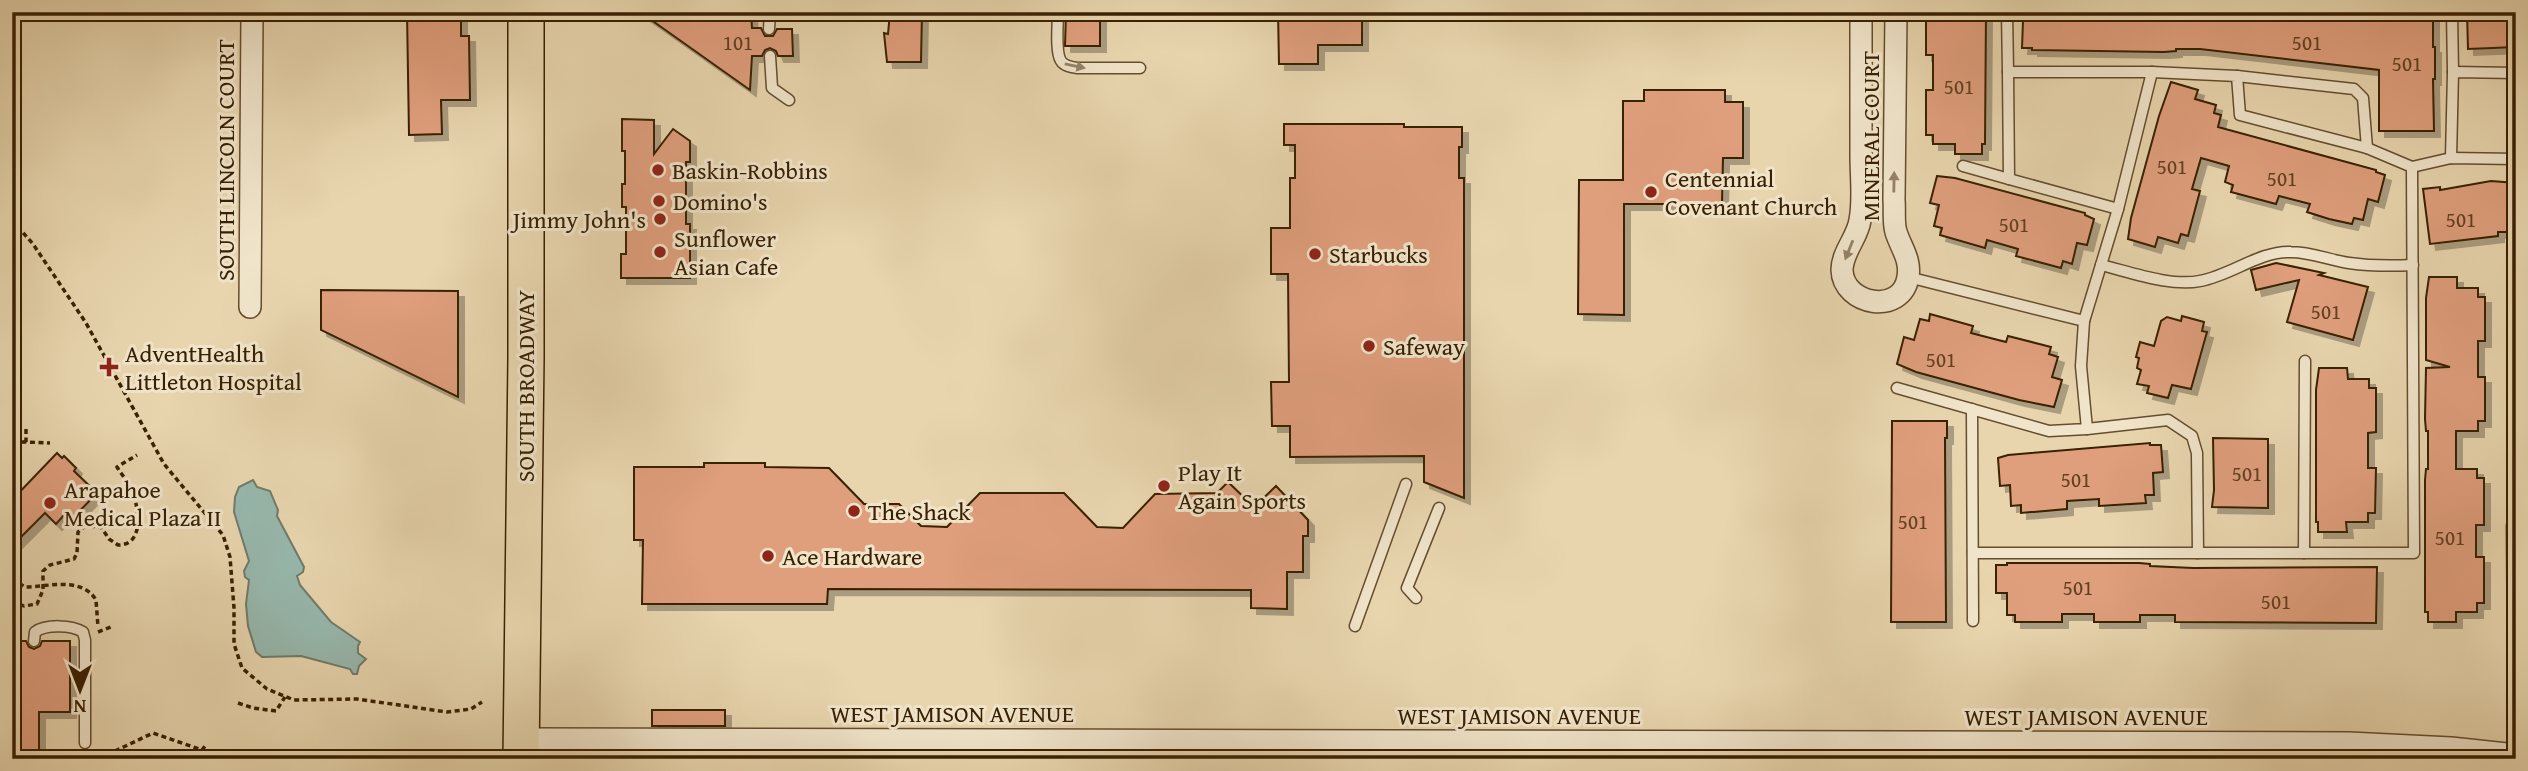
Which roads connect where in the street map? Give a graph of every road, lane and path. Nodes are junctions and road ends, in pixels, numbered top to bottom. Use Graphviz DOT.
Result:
graph roads {
  1 [pos="252,12"];
  2 [pos="526,12"];
  3 [pos="770,12"];
  4 [pos="1058,12"];
  5 [pos="1861,12"];
  6 [pos="1896,12"];
  7 [pos="2007,12"];
  8 [pos="2452,12"];
  9 [pos="769,29"];
  10 [pos="770,56"];
  11 [pos="1140,68"];
  12 [pos="2008,72"];
  13 [pos="2152,72"];
  14 [pos="2453,72"];
  15 [pos="2516,73"];
  16 [pos="2236,76"];
  17 [pos="789,100"];
  18 [pos="2367,148"];
  19 [pos="2451,158"];
  20 [pos="2516,159"];
  21 [pos="1963,166"];
  22 [pos="2412,167"];
  23 [pos="2009,179"];
  24 [pos="2118,209"];
  25 [pos="12,220"];
  26 [pos="2101,265"];
  27 [pos="2413,265"];
  28 [pos="1908,277"];
  29 [pos="250,307"];
  30 [pos="2084,321"];
  31 [pos="2305,361"];
  32 [pos="1897,388"];
  33 [pos="1972,409"];
  34 [pos="26,429"];
  35 [pos="2088,429"];
  36 [pos="12,442"];
  37 [pos="26,442"];
  38 [pos="51,443"];
  39 [pos="137,455"];
  40 [pos="1406,484"];
  41 [pos="1439,508"];
  42 [pos="2516,526"];
  43 [pos="1973,553"];
  44 [pos="2198,553"];
  45 [pos="2304,553"];
  46 [pos="12,579"];
  47 [pos="43,583"];
  48 [pos="1416,598"];
  49 [pos="12,601"];
  50 [pos="1973,621"];
  51 [pos="1355,626"];
  52 [pos="111,627"];
  53 [pos="98,632"];
  54 [pos="34,641"];
  55 [pos="2516,651"];
  56 [pos="285,697"];
  57 [pos="482,702"];
  58 [pos="237,703"];
  59 [pos="85,743"];
  60 [pos="206,745"];
  61 [pos="521,749"];
  62 [pos="845,749"];
  63 [pos="1088,750"];
  64 [pos="1253,750"];
  65 [pos="94,751"];
  66 [pos="115,751"];
  67 [pos="2516,755"];
  68 [pos="162,759"];
  1 -- 29 [label="street, SOUTH LINCOLN COURT"];
  2 -- 61 [label="main road, SOUTH BROADWAY"];
  3 -- 9 [label="lane"];
  4 -- 11 [label="lane, one-way"];
  5 -- 28 [label="street, MINERAL COURT, one-way"];
  28 -- 6 [label="street, MINERAL COURT, one-way"];
  7 -- 12 [label="lane"];
  8 -- 14 [label="lane"];
  10 -- 17 [label="lane"];
  12 -- 13 [label="lane"];
  12 -- 23 [label="lane"];
  13 -- 16 [label="lane"];
  13 -- 24 [label="lane"];
  14 -- 15 [label="lane"];
  14 -- 19 [label="lane"];
  16 -- 18 [label="lane"];
  16 -- 18 [label="lane"];
  18 -- 22 [label="lane"];
  19 -- 20 [label="lane"];
  19 -- 22 [label="lane"];
  21 -- 23 [label="lane"];
  22 -- 27 [label="lane"];
  23 -- 24 [label="lane"];
  24 -- 26 [label="lane"];
  25 -- 56 [label="path"];
  26 -- 27 [label="lane"];
  26 -- 30 [label="lane"];
  27 -- 45 [label="lane"];
  28 -- 30 [label="lane"];
  30 -- 35 [label="lane"];
  31 -- 45 [label="lane"];
  32 -- 33 [label="lane"];
  33 -- 35 [label="lane"];
  33 -- 43 [label="lane"];
  34 -- 37 [label="path"];
  35 -- 44 [label="lane"];
  36 -- 37 [label="path"];
  37 -- 38 [label="path"];
  39 -- 47 [label="path"];
  40 -- 51 [label="lane"];
  41 -- 48 [label="lane"];
  42 -- 55 [label="lane"];
  43 -- 44 [label="lane"];
  43 -- 50 [label="lane"];
  44 -- 45 [label="lane"];
  46 -- 47 [label="path"];
  47 -- 49 [label="path"];
  52 -- 53 [label="path"];
  54 -- 59 [label="lane"];
  56 -- 57 [label="path"];
  56 -- 58 [label="path"];
  60 -- 66 [label="path"];
  61 -- 62 [label="street, WEST JAMISON AVENUE"];
  62 -- 63 [label="street, WEST JAMISON AVENUE"];
  63 -- 64 [label="street, WEST JAMISON AVENUE"];
  64 -- 67 [label="street, WEST JAMISON AVENUE"];
  65 -- 66 [label="path"];
  66 -- 68 [label="path"];
}
